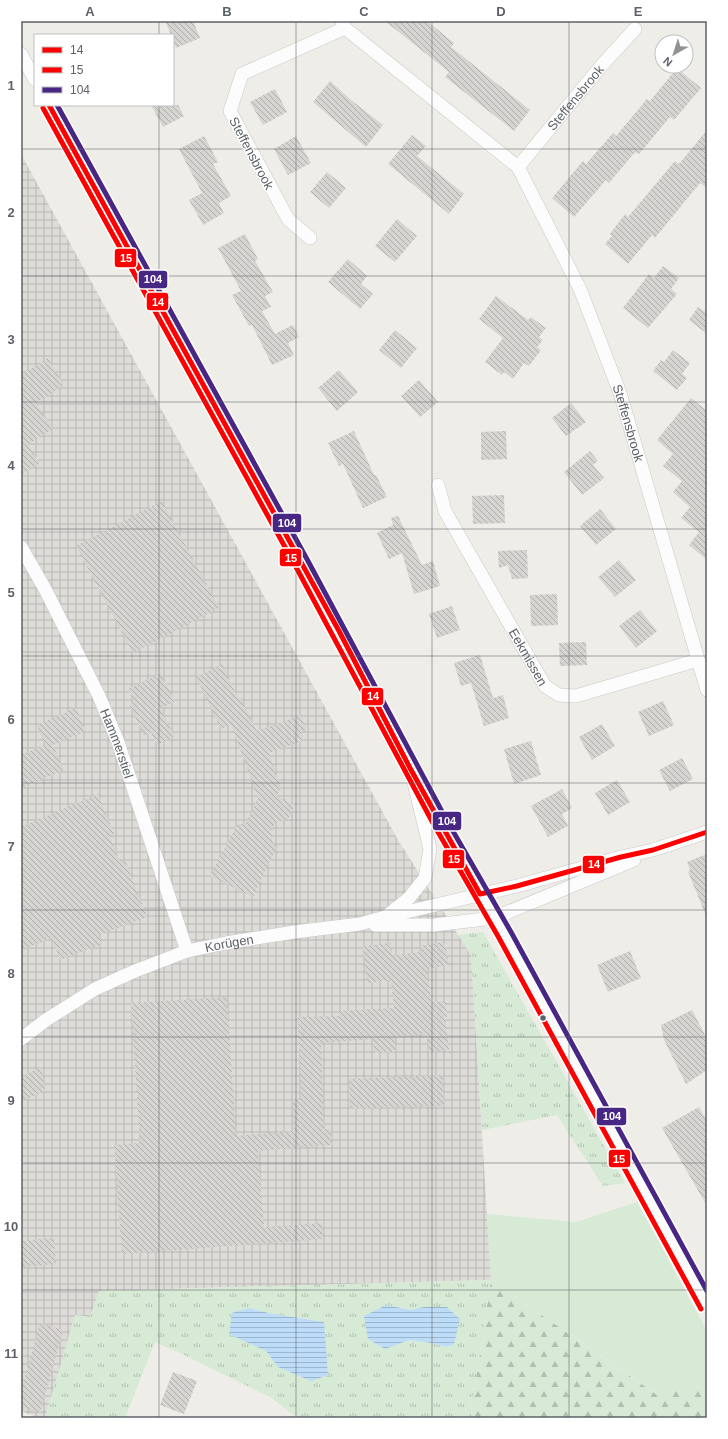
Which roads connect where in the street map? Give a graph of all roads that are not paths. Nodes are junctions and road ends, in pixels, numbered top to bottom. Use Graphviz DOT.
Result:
graph roads {
  1 [pos="344,24"];
  2 [pos="635,29"];
  3 [pos="21,54"];
  4 [pos="29,77"];
  5 [pos="50,106"];
  6 [pos="518,167"];
  7 [pos="310,238"];
  8 [pos="438,485"];
  9 [pos="21,547"];
  10 [pos="698,660"];
  11 [pos="707,690"];
  12 [pos="410,768"];
  13 [pos="707,832"];
  14 [pos="653,850"];
  15 [pos="480,894"];
  16 [pos="385,917"];
  17 [pos="494,918"];
  18 [pos="360,924"];
  19 [pos="187,951"];
  20 [pos="21,1040"];
  21 [pos="707,1306"];
  1 -- 6 [label="street, Steffensbrook"];
  1 -- 7 [label="street, Steffensbrook"];
  2 -- 6 [label="street, Steffensbrook"];
  3 -- 4 [label="street"];
  5 -- 12 [label="street"];
  6 -- 10 [label="street, Steffensbrook"];
  8 -- 10 [label="street, Eekmissen"];
  9 -- 19 [label="street, Hammerstiel"];
  10 -- 11 [label="street, Steffensbrook"];
  12 -- 15 [label="street"];
  12 -- 16 [label="street"];
  13 -- 14 [label="street"];
  14 -- 15 [label="street, Korügen"];
  14 -- 17 [label="street"];
  15 -- 16 [label="street, Korügen"];
  15 -- 17 [label="street"];
  16 -- 18 [label="street, Korügen"];
  17 -- 18 [label="street"];
  17 -- 21 [label="street"];
  18 -- 19 [label="street, Korügen"];
  19 -- 20 [label="street, Korügen"];
}
